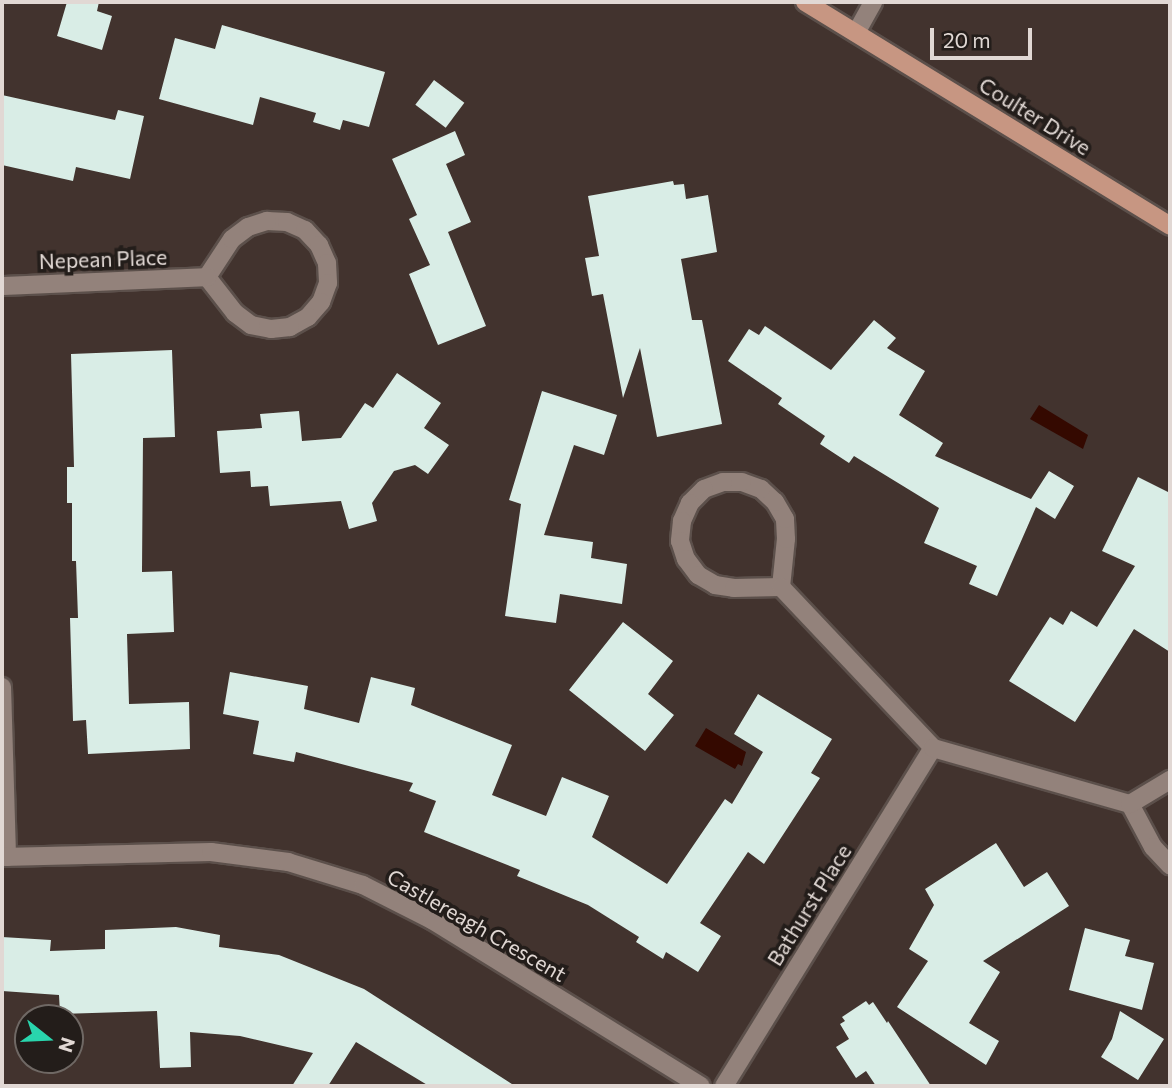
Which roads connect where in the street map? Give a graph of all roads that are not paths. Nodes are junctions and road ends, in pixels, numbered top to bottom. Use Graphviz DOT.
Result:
graph roads {
  1 [pos="805,2"];
  2 [pos="873,2"];
  3 [pos="856,33"];
  4 [pos="1170,226"];
  5 [pos="207,277"];
  6 [pos="2,286"];
  7 [pos="781,587"];
  8 [pos="2,687"];
  9 [pos="933,748"];
  10 [pos="1170,780"];
  11 [pos="1130,804"];
  12 [pos="4,857"];
  13 [pos="1170,865"];
  14 [pos="701,1086"];
  15 [pos="724,1086"];
  1 -- 3 [label="main road, Coulter Drive"];
  2 -- 3 [label="street"];
  3 -- 4 [label="main road, Coulter Drive"];
  5 -- 5 [label="street"];
  5 -- 6 [label="street, Nepean Place"];
  7 -- 7 [label="street"];
  7 -- 9 [label="street"];
  8 -- 12 [label="street"];
  9 -- 11 [label="street"];
  9 -- 15 [label="street, Bathurst Place"];
  10 -- 11 [label="street"];
  11 -- 13 [label="street"];
  12 -- 14 [label="street, Castlereagh Crescent"];
}
